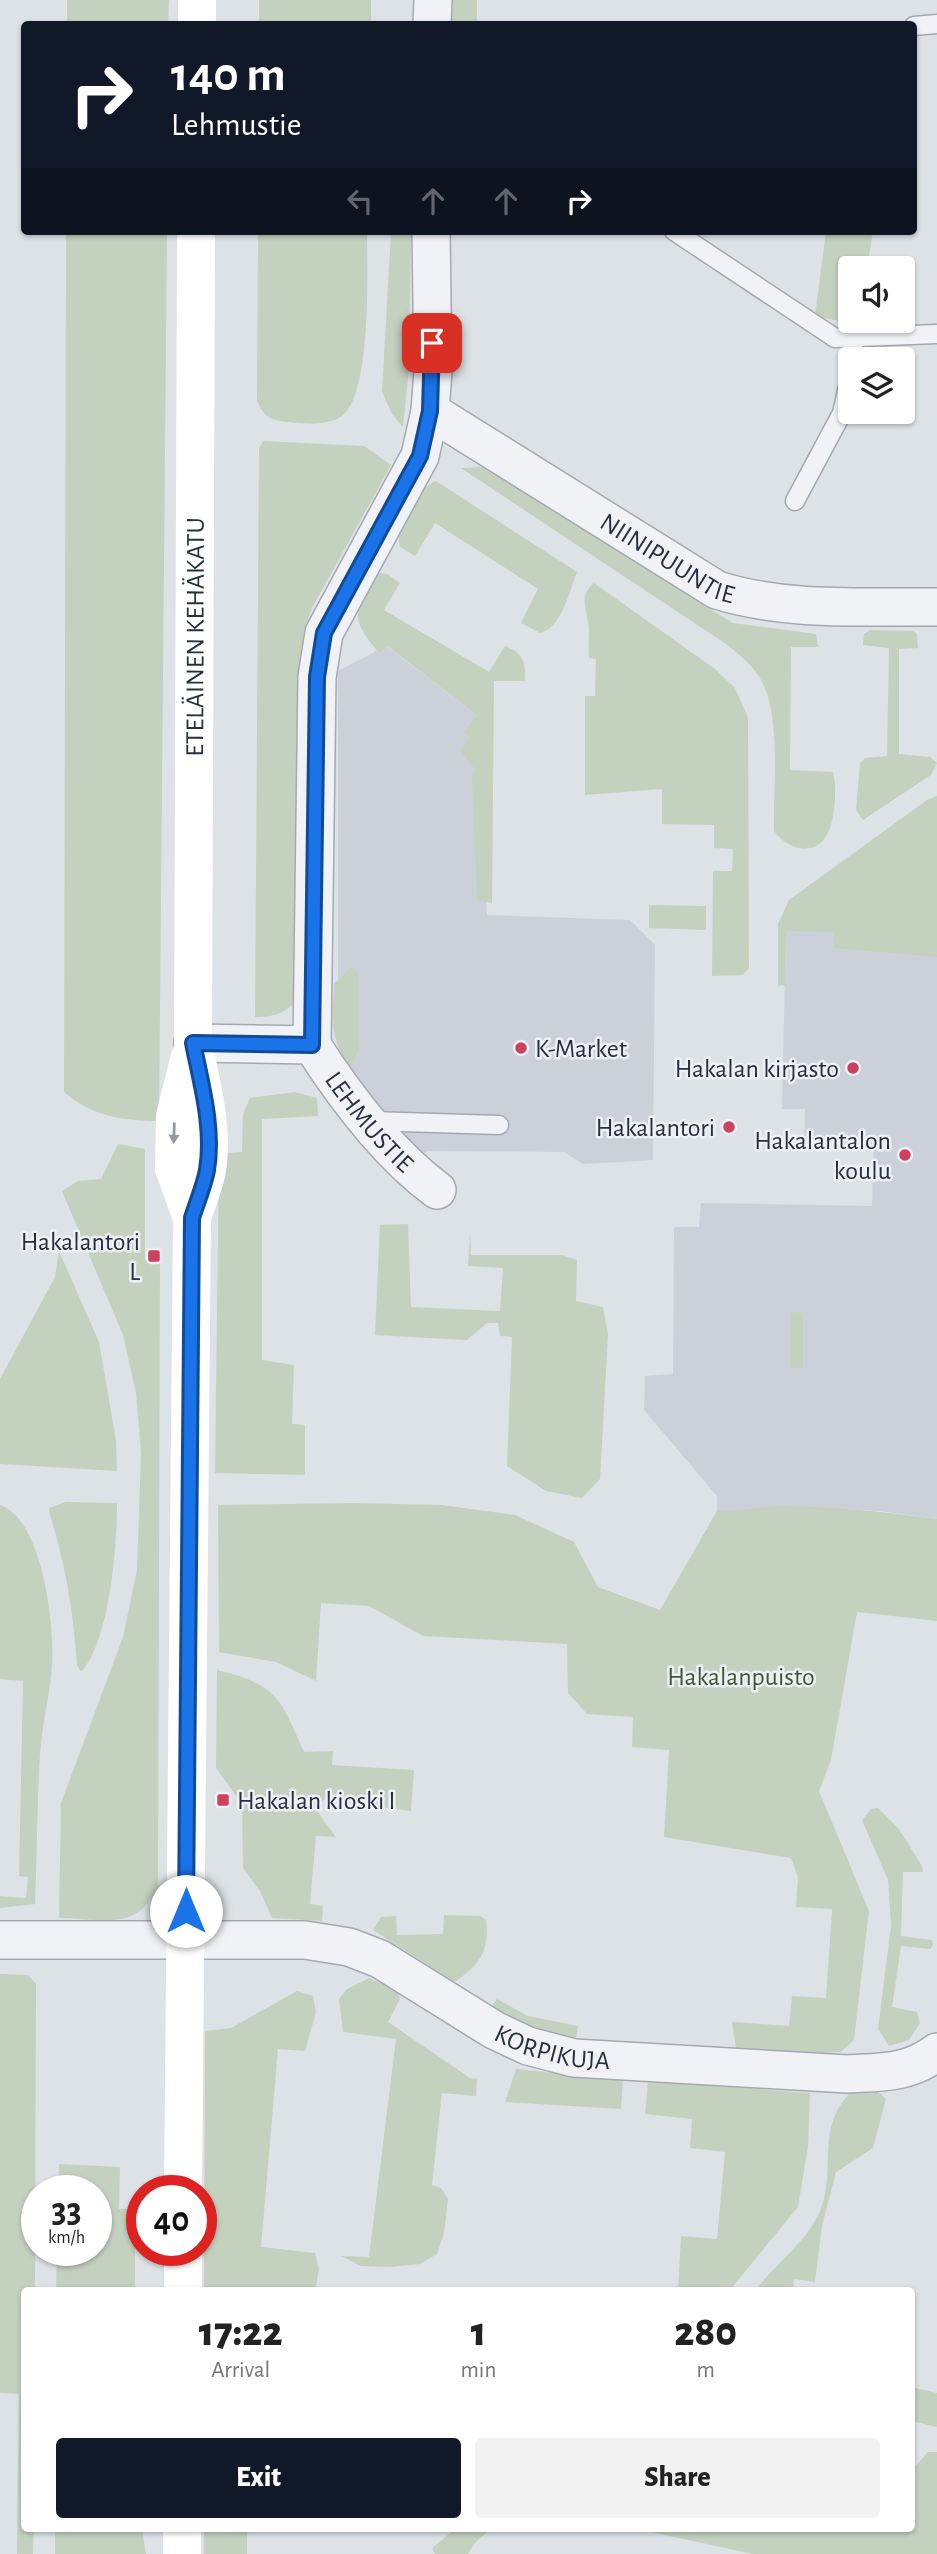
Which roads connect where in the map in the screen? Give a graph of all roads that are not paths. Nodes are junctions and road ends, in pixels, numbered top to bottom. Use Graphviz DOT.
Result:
graph roads {
  1 [pos="197,0"];
  2 [pos="433,0"];
  3 [pos="197,21"];
  4 [pos="432,21"];
  5 [pos="937,24"];
  6 [pos="917,26"];
  7 [pos="197,235"];
  8 [pos="431,235"];
  9 [pos="680,235"];
  10 [pos="937,334"];
  11 [pos="853,337"];
  12 [pos="853,347"];
  13 [pos="430,411"];
  14 [pos="838,420"];
  15 [pos="795,501"];
  16 [pos="937,607"];
  17 [pos="193,1043"];
  18 [pos="312,1045"];
  19 [pos="369,1121"];
  20 [pos="499,1125"];
  21 [pos="438,1190"];
  22 [pos="186,1939"];
  23 [pos="0,1940"];
  24 [pos="937,2052"];
  25 [pos="183,2175"];
  26 [pos="183,2266"];
  27 [pos="183,2287"];
  28 [pos="182,2532"];
  29 [pos="182,2554"];
  1 -- 3 [label="street"];
  2 -- 4 [label="street"];
  5 -- 6 [label="lane"];
  7 -- 17 [label="street, ETELÄINEN KEHÄKATU"];
  8 -- 13 [label="street, LEHMUSTIE"];
  9 -- 11 [label="lane"];
  10 -- 11 [label="lane"];
  11 -- 12 [label="lane"];
  13 -- 16 [label="street, NIINIPUUNTIE"];
  13 -- 18 [label="street, LEHMUSTIE"];
  14 -- 15 [label="lane"];
  17 -- 18 [label="street, LEHMUSTIE"];
  17 -- 22 [label="street, ETELÄINEN KEHÄKATU"];
  18 -- 19 [label="street, LEHMUSTIE"];
  19 -- 20 [label="lane"];
  19 -- 21 [label="street, LEHMUSTIE"];
  22 -- 23 [label="street, KORPIKUJA"];
  22 -- 24 [label="street, KORPIKUJA"];
  22 -- 25 [label="street, ETELÄINEN KEHÄKATU"];
  26 -- 27 [label="street"];
  28 -- 29 [label="street"];
}
